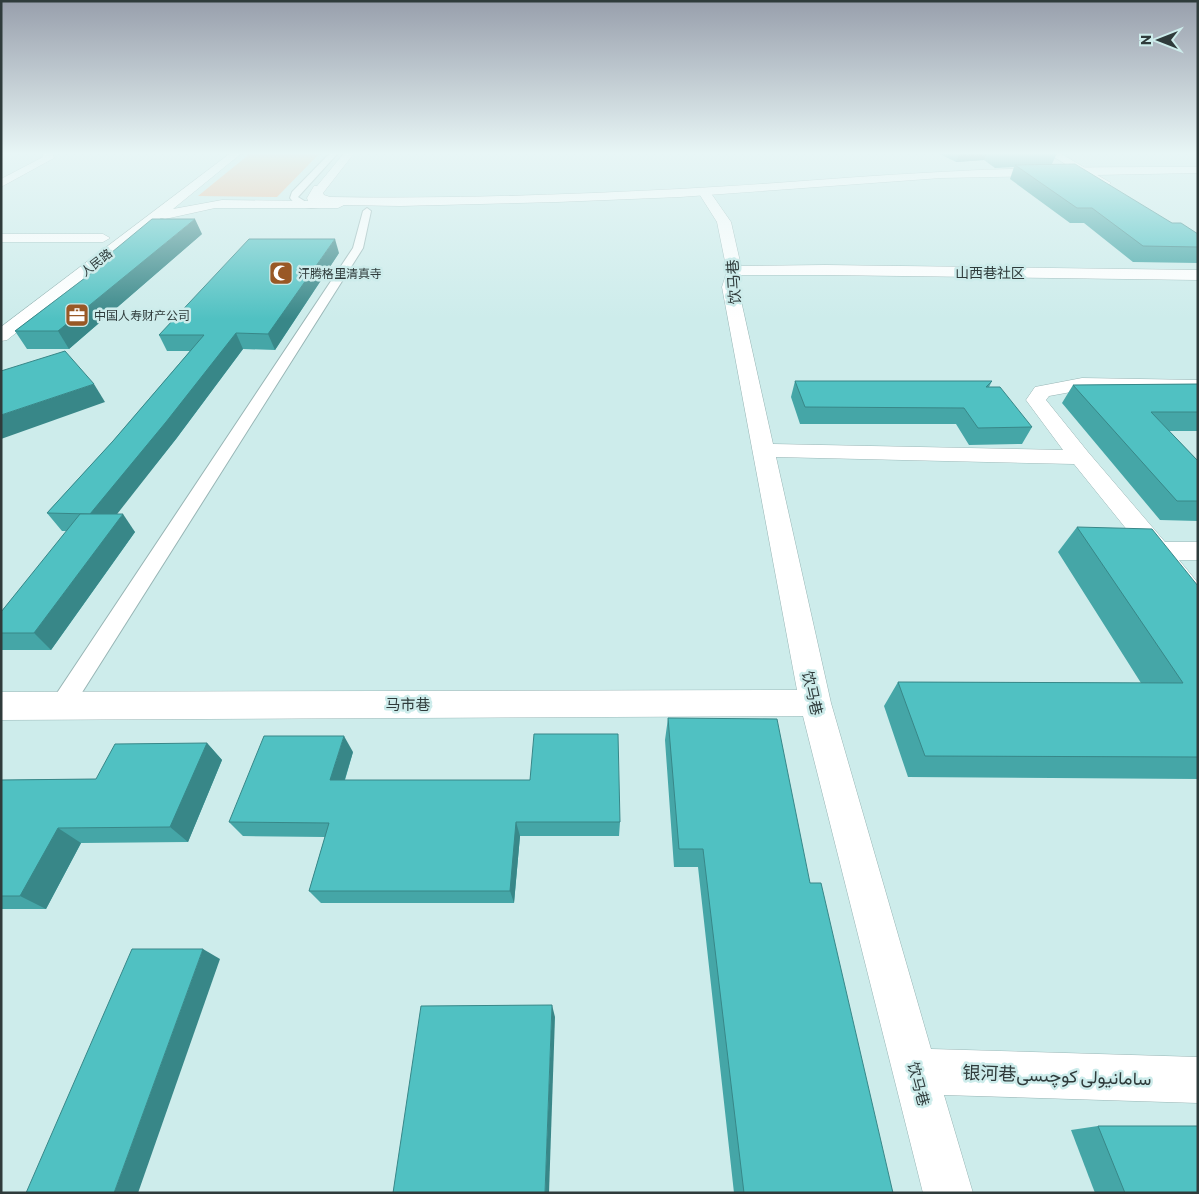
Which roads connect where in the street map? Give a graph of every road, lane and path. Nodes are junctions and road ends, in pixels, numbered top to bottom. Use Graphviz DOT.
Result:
graph roads {
  1 [pos="166,208"];
  2 [pos="196,208"];
  3 [pos="339,208"];
  4 [pos="565,208"];
  5 [pos="715,208"];
  6 [pos="367,211"];
  7 [pos="139,229"];
  8 [pos="1,238"];
  9 [pos="88,250"];
  10 [pos="735,271"];
  11 [pos="1198,275"];
  12 [pos="1,336"];
  13 [pos="1198,386"];
  14 [pos="763,450"];
  15 [pos="1080,457"];
  16 [pos="1198,551"];
  17 [pos="1158,552"];
  18 [pos="1198,602"];
  19 [pos="815,703"];
  20 [pos="1,706"];
  21 [pos="60,706"];
  22 [pos="916,1071"];
  23 [pos="1198,1080"];
  24 [pos="948,1193"];
  1 -- 7 [label="main road, 人民路"];
  2 -- 7 [label="main road"];
  3 -- 6 [label="main road"];
  4 -- 6 [label="main road"];
  5 -- 10 [label="main road, 饮马巷"];
  6 -- 21 [label="lane"];
  7 -- 12 [label="main road, 人民路"];
  8 -- 9 [label="main road, 人民路"];
  10 -- 11 [label="main road"];
  10 -- 14 [label="main road, 饮马巷"];
  13 -- 15 [label="main road"];
  14 -- 15 [label="main road"];
  14 -- 19 [label="main road, 饮马巷"];
  15 -- 17 [label="main road"];
  16 -- 17 [label="main road"];
  17 -- 18 [label="main road"];
  19 -- 21 [label="main road, 马市巷"];
  19 -- 22 [label="main road, 饮马巷"];
  20 -- 21 [label="main road, 马市巷"];
  22 -- 23 [label="main road, 银河巷سامانيولى كوچىسى"];
  22 -- 24 [label="main road, 饮马巷"];
}
